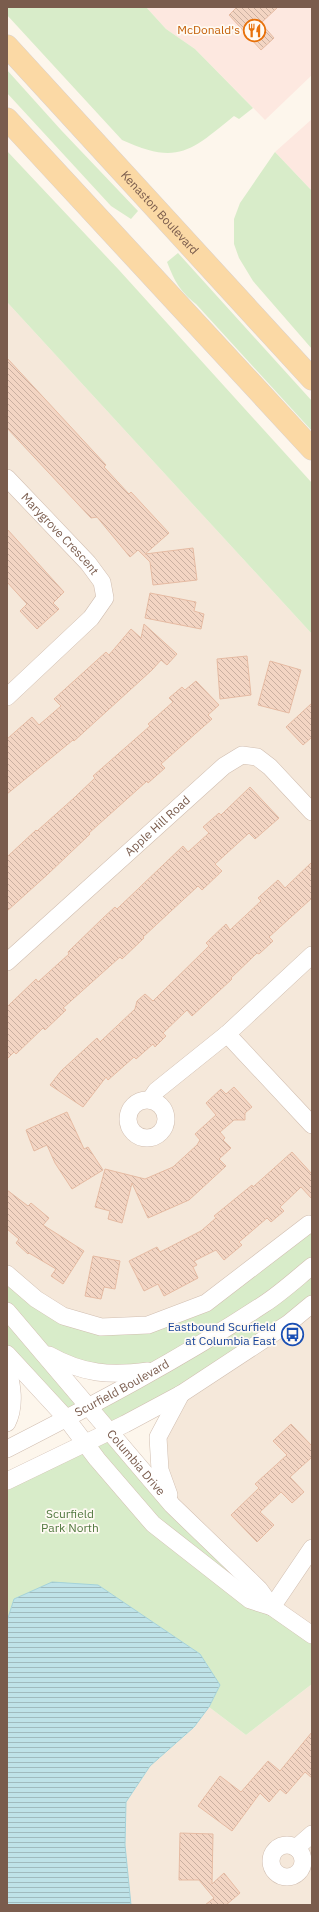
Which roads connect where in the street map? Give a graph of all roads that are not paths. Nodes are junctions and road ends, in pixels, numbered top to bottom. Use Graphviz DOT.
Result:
graph roads {
  1 [pos="7,46"];
  2 [pos="7,119"];
  3 [pos="312,379"];
  4 [pos="312,449"];
  5 [pos="7,478"];
  6 [pos="7,697"];
  7 [pos="312,812"];
  8 [pos="312,955"];
  9 [pos="7,962"];
  10 [pos="227,1034"];
  11 [pos="150,1100"];
  12 [pos="312,1125"];
  13 [pos="312,1225"];
  14 [pos="312,1266"];
  15 [pos="7,1274"];
  16 [pos="312,1304"];
  17 [pos="7,1311"];
  18 [pos="39,1350"];
  19 [pos="7,1354"];
  20 [pos="7,1366"];
  21 [pos="156,1370"];
  22 [pos="181,1394"];
  23 [pos="89,1407"];
  24 [pos="66,1418"];
  25 [pos="7,1423"];
  26 [pos="110,1431"];
  27 [pos="84,1443"];
  28 [pos="7,1449"];
  29 [pos="7,1481"];
  30 [pos="172,1505"];
  31 [pos="312,1548"];
  32 [pos="272,1607"];
  33 [pos="312,1635"];
  34 [pos="312,1834"];
  35 [pos="296,1848"];
  1 -- 3 [label="main road, Kenaston Boulevard"];
  2 -- 4 [label="main road"];
  5 -- 6 [label="street, Marygrove Crescent"];
  7 -- 9 [label="street, Apple Hill Road"];
  8 -- 10 [label="street"];
  10 -- 11 [label="street"];
  10 -- 12 [label="street"];
  13 -- 15 [label="street"];
  14 -- 21 [label="street, Scurfield Boulevard"];
  16 -- 22 [label="street"];
  17 -- 18 [label="street, Columbia Drive"];
  18 -- 21 [label="street"];
  18 -- 23 [label="street, Columbia Drive"];
  19 -- 24 [label="street, Columbia Drive"];
  20 -- 25 [label="street"];
  21 -- 23 [label="street, Scurfield Boulevard"];
  22 -- 26 [label="street"];
  22 -- 30 [label="street"];
  23 -- 24 [label="street, Scurfield Boulevard"];
  23 -- 26 [label="street, Columbia Drive"];
  24 -- 27 [label="street, Columbia Drive"];
  24 -- 28 [label="street, Scurfield Boulevard"];
  26 -- 27 [label="street"];
  26 -- 30 [label="street, Columbia Drive"];
  27 -- 29 [label="street"];
  27 -- 32 [label="street, Columbia Drive"];
  30 -- 32 [label="street, Columbia Drive"];
  31 -- 32 [label="street"];
  32 -- 33 [label="street, Columbia Drive"];
  34 -- 35 [label="street"];
}
